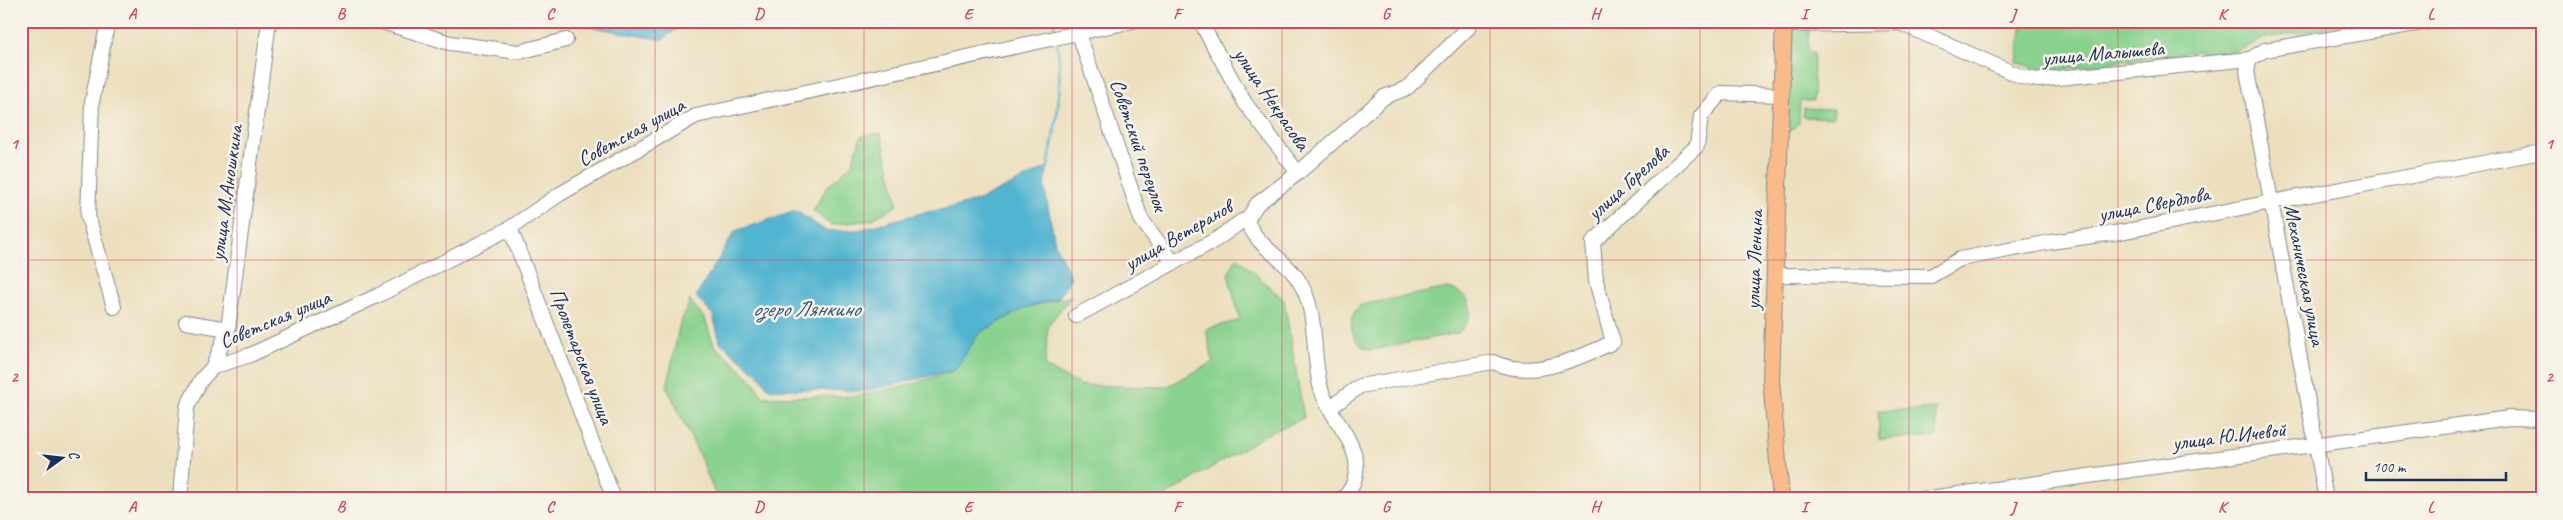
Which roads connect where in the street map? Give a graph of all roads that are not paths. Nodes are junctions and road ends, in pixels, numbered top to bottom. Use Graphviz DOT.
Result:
graph roads {
  1 [pos="108,21"];
  2 [pos="269,21"];
  3 [pos="380,21"];
  4 [pos="1133,21"];
  5 [pos="1200,21"];
  6 [pos="2433,21"];
  7 [pos="1468,23"];
  8 [pos="1784,23"];
  9 [pos="1079,34"];
  10 [pos="566,40"];
  11 [pos="2250,60"];
  12 [pos="1781,95"];
  13 [pos="2542,152"];
  14 [pos="1298,173"];
  15 [pos="2271,202"];
  16 [pos="1248,220"];
  17 [pos="510,228"];
  18 [pos="1173,262"];
  19 [pos="1774,274"];
  20 [pos="114,307"];
  21 [pos="1076,316"];
  22 [pos="186,322"];
  23 [pos="228,329"];
  24 [pos="213,367"];
  25 [pos="1331,407"];
  26 [pos="2542,419"];
  27 [pos="2316,444"];
  28 [pos="180,499"];
  29 [pos="614,499"];
  30 [pos="1342,499"];
  31 [pos="1781,499"];
  32 [pos="1922,499"];
  33 [pos="2326,499"];
  1 -- 20 [label="street"];
  2 -- 23 [label="street, улица М.Аношкина"];
  3 -- 10 [label="street"];
  4 -- 9 [label="street, Советская улица"];
  5 -- 14 [label="street, улица Некрасова"];
  6 -- 11 [label="street, улица Малышева"];
  7 -- 14 [label="street, улица Ветеранов"];
  8 -- 11 [label="street, улица Малышева"];
  8 -- 12 [label="main road, улица Ленина"];
  9 -- 17 [label="street, Советская улица"];
  9 -- 18 [label="street, Советский переулок"];
  11 -- 15 [label="street, Механическая улица"];
  12 -- 19 [label="main road, улица Ленина"];
  12 -- 25 [label="street, улица Горелова"];
  13 -- 15 [label="street, улица Свердлова"];
  14 -- 16 [label="street, улица Ветеранов"];
  15 -- 19 [label="street, улица Свердлова"];
  15 -- 27 [label="street, Механическая улица"];
  16 -- 18 [label="street, улица Ветеранов"];
  16 -- 25 [label="street"];
  17 -- 24 [label="street, Советская улица"];
  17 -- 29 [label="street, Пролетарская улица"];
  18 -- 21 [label="street, улица Ветеранов"];
  19 -- 31 [label="main road, улица Ленина"];
  22 -- 23 [label="street"];
  23 -- 24 [label="street, улица М.Аношкина"];
  24 -- 28 [label="street, улица М.Аношкина"];
  25 -- 30 [label="street"];
  26 -- 27 [label="street, улица Ю.Ичевой"];
  27 -- 32 [label="street, улица Ю.Ичевой"];
  27 -- 33 [label="street, Механическая улица"];
}
